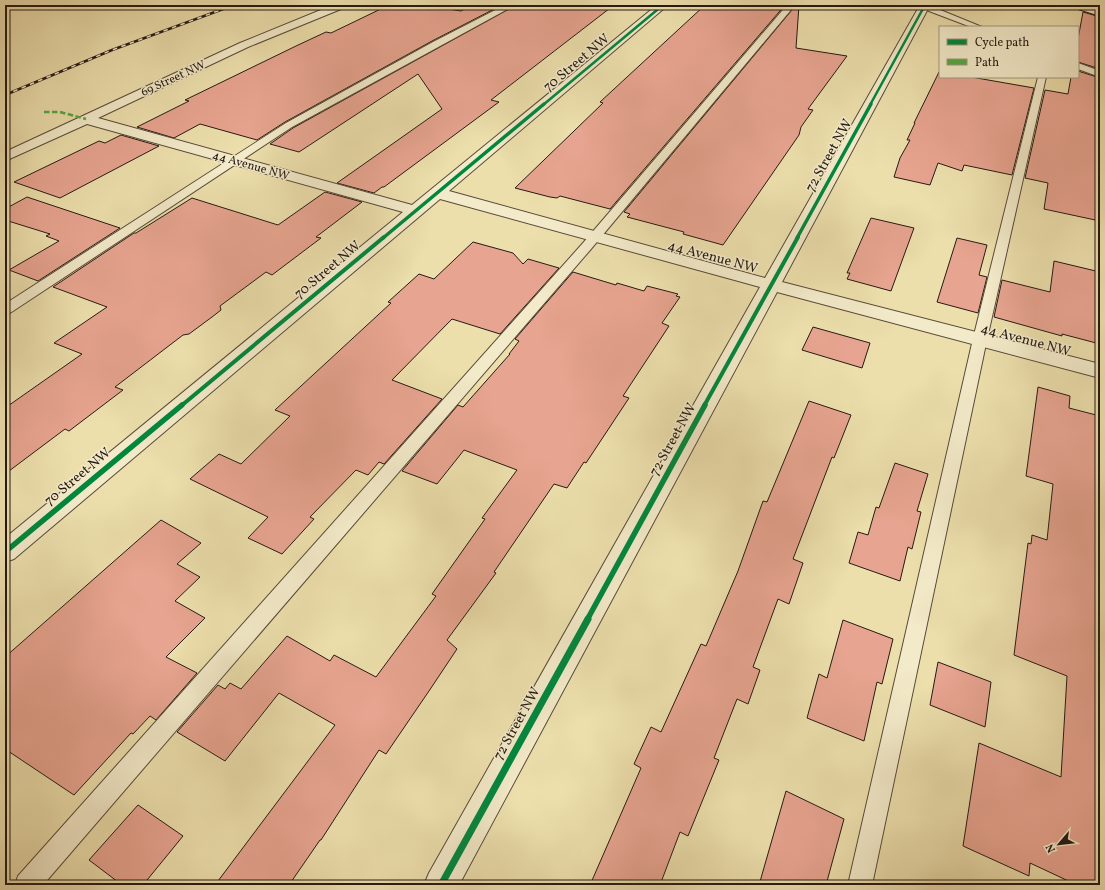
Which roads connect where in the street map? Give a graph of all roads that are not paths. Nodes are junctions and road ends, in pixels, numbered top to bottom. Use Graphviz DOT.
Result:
graph roads {
  1 [pos="342,5"];
  2 [pos="511,5"];
  3 [pos="663,5"];
  4 [pos="791,5"];
  5 [pos="1076,5"];
  6 [pos="924,6"];
  7 [pos="1100,13"];
  8 [pos="975,26"];
  9 [pos="1079,66"];
  10 [pos="1100,74"];
  11 [pos="1042,78"];
  12 [pos="86,119"];
  13 [pos="5,158"];
  14 [pos="232,160"];
  15 [pos="437,193"];
  16 [pos="416,211"];
  17 [pos="594,236"];
  18 [pos="771,285"];
  19 [pos="5,310"];
  20 [pos="980,339"];
  21 [pos="1100,371"];
  22 [pos="5,552"];
  23 [pos="27,885"];
  24 [pos="441,885"];
  25 [pos="860,885"];
  1 -- 12 [label="street, 69 Street NW"];
  2 -- 14 [label="lane"];
  3 -- 15 [label="street, 70 Street NW"];
  4 -- 17 [label="lane"];
  5 -- 7 [label="street"];
  6 -- 8 [label="lane"];
  6 -- 18 [label="street, 72 Street NW"];
  9 -- 10 [label="lane"];
  11 -- 20 [label="lane"];
  12 -- 13 [label="street, 69 Street NW"];
  12 -- 14 [label="street, 44 Avenue NW"];
  14 -- 16 [label="street, 44 Avenue NW"];
  14 -- 19 [label="lane"];
  15 -- 16 [label="street, 70 Street NW"];
  15 -- 17 [label="street, 44 Avenue NW"];
  16 -- 22 [label="street, 70 Street NW"];
  17 -- 18 [label="street, 44 Avenue NW"];
  17 -- 23 [label="lane"];
  18 -- 20 [label="street, 44 Avenue NW"];
  18 -- 24 [label="street, 72 Street NW"];
  20 -- 21 [label="street, 44 Avenue NW"];
  20 -- 25 [label="lane"];
}
